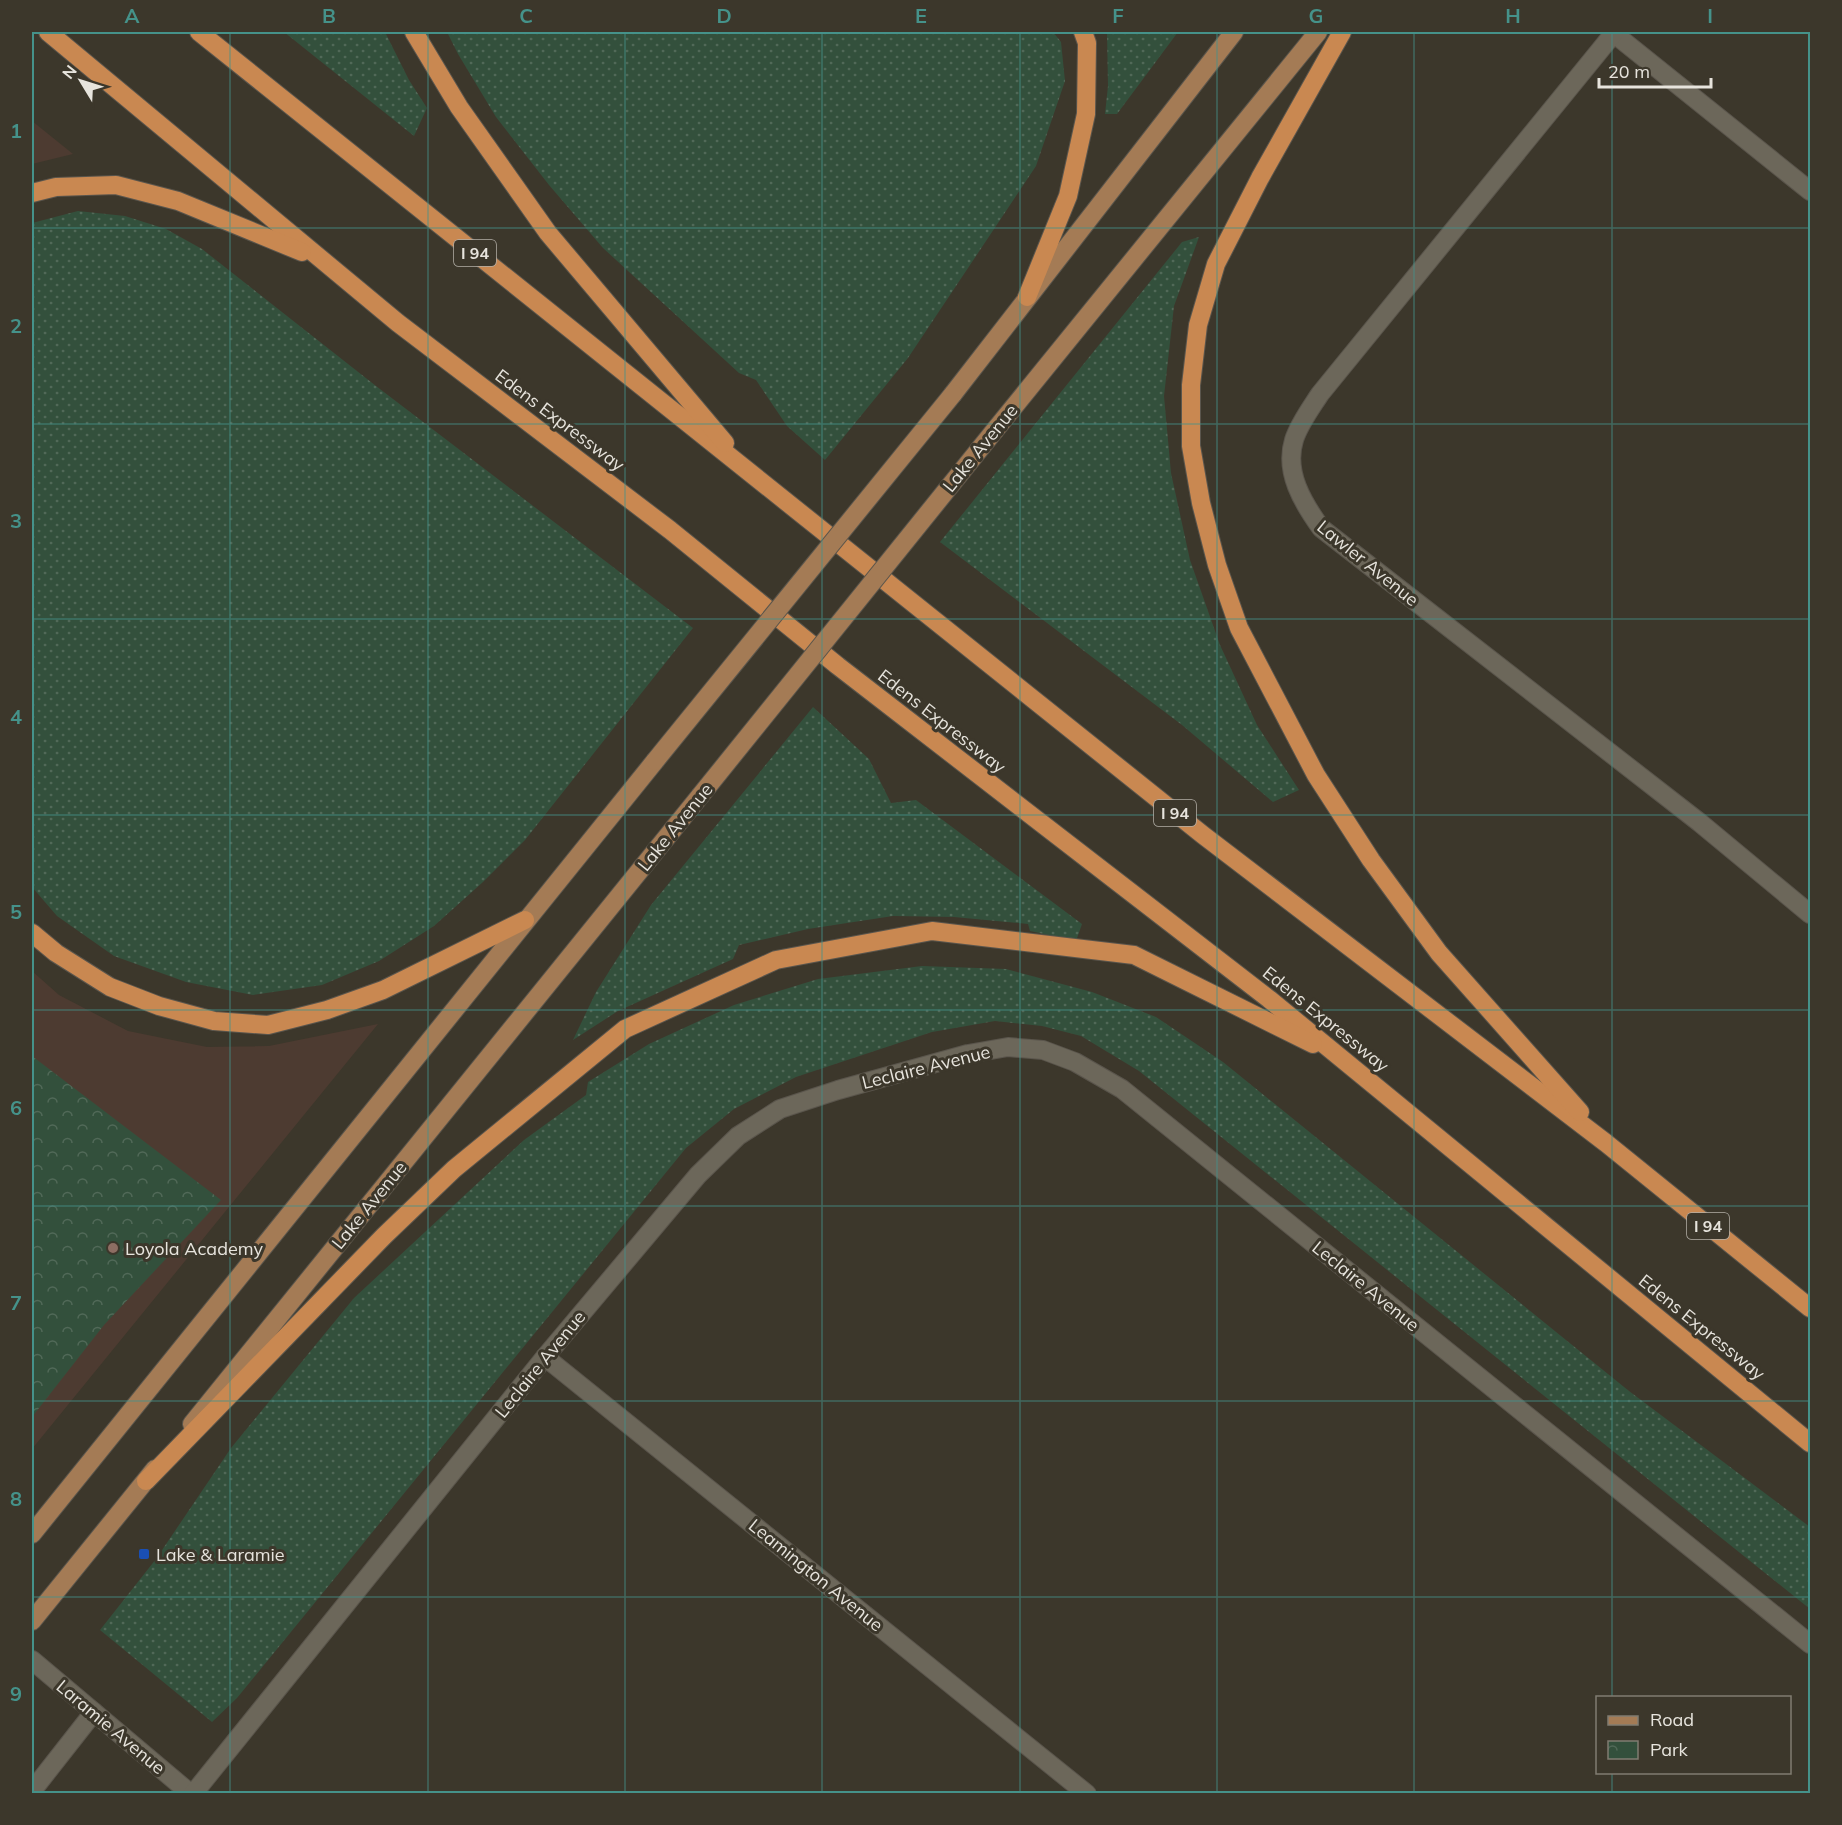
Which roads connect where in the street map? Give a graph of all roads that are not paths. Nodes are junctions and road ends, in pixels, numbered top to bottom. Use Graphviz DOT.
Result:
graph roads {
  1 [pos="48,32"];
  2 [pos="199,32"];
  3 [pos="414,32"];
  4 [pos="1083,32"];
  5 [pos="1234,32"];
  6 [pos="1318,32"];
  7 [pos="1342,32"];
  8 [pos="1613,32"];
  9 [pos="1810,191"];
  10 [pos="32,193"];
  11 [pos="317,258"];
  12 [pos="1027,297"];
  13 [pos="751,474"];
  14 [pos="1810,914"];
  15 [pos="525,920"];
  16 [pos="32,933"];
  17 [pos="1342,1058"];
  18 [pos="1606,1143"];
  19 [pos="1810,1308"];
  20 [pos="545,1358"];
  21 [pos="1810,1443"];
  22 [pos="146,1480"];
  23 [pos="32,1534"];
  24 [pos="32,1621"];
  25 [pos="1810,1644"];
  26 [pos="32,1660"];
  27 [pos="94,1712"];
  28 [pos="32,1791"];
  29 [pos="192,1794"];
  30 [pos="1087,1794"];
  1 -- 11 [label="highway, Edens Expressway"];
  2 -- 13 [label="highway, I 94"];
  3 -- 13 [label="highway"];
  4 -- 12 [label="highway"];
  5 -- 12 [label="main road"];
  6 -- 22 [label="main road, Lake Avenue, bridge"];
  7 -- 18 [label="highway"];
  8 -- 9 [label="street"];
  8 -- 14 [label="street, Lawler Avenue"];
  10 -- 11 [label="highway"];
  11 -- 17 [label="highway, Edens Expressway"];
  12 -- 15 [label="main road, bridge"];
  13 -- 18 [label="highway, I 94"];
  15 -- 16 [label="highway"];
  15 -- 23 [label="main road"];
  17 -- 21 [label="highway, Edens Expressway"];
  17 -- 22 [label="highway"];
  18 -- 19 [label="highway, I 94"];
  20 -- 25 [label="street, Leclaire Avenue"];
  20 -- 29 [label="street, Leclaire Avenue"];
  20 -- 30 [label="street, Leamington Avenue"];
  22 -- 24 [label="main road, Lake Avenue"];
  26 -- 27 [label="street, Laramie Avenue"];
  27 -- 28 [label="street"];
  27 -- 29 [label="street, Laramie Avenue"];
}
